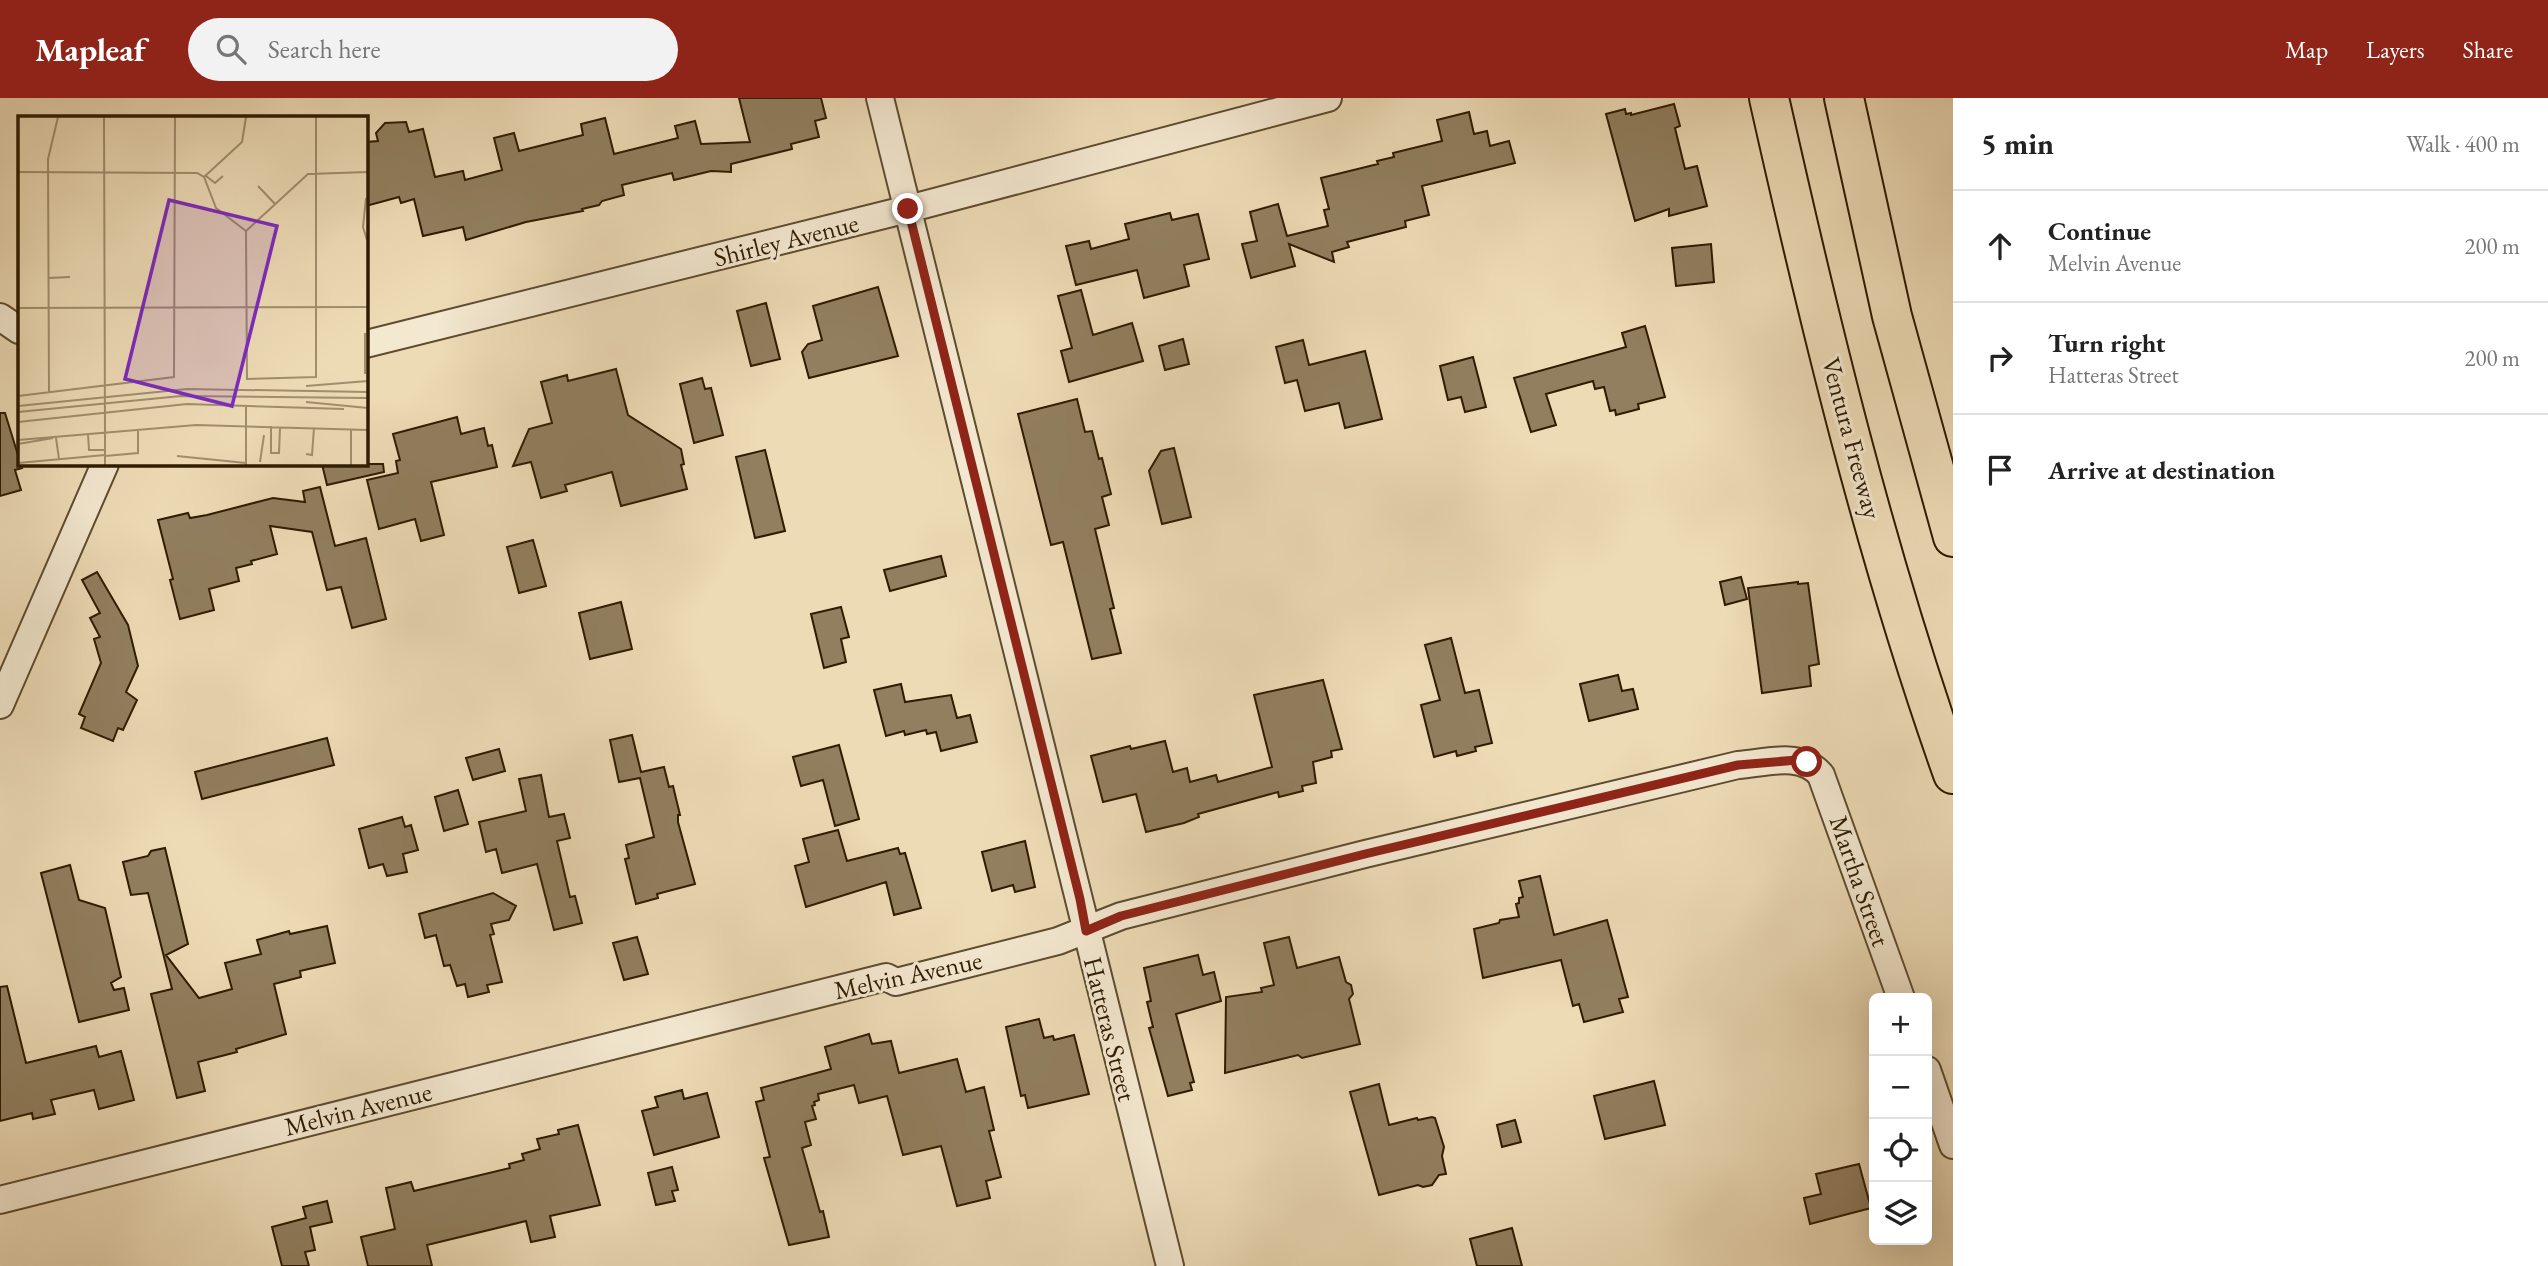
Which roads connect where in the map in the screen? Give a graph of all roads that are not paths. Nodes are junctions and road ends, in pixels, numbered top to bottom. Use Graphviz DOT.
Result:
graph roads {
  1 [pos="880,98"];
  2 [pos="1328,98"];
  3 [pos="1769,98"];
  4 [pos="1844,98"];
  5 [pos="908,209"];
  6 [pos="0,317"];
  7 [pos="18,329"];
  8 [pos="368,344"];
  9 [pos="104,466"];
  10 [pos="1953,537"];
  11 [pos="0,705"];
  12 [pos="1814,766"];
  13 [pos="1953,774"];
  14 [pos="1086,931"];
  15 [pos="1899,993"];
  16 [pos="1932,1084"];
  17 [pos="1953,1145"];
  18 [pos="0,1200"];
  19 [pos="1170,1266"];
  1 -- 5 [label="street, Hatteras Street"];
  2 -- 5 [label="street, Shirley Avenue"];
  3 -- 13 [label="highway, Ventura Freeway"];
  4 -- 10 [label="highway"];
  5 -- 8 [label="street, Shirley Avenue"];
  5 -- 14 [label="street, Hatteras Street"];
  6 -- 7 [label="street"];
  9 -- 11 [label="street"];
  12 -- 14 [label="street, Melvin Avenue"];
  12 -- 15 [label="street, Martha Street"];
  14 -- 18 [label="street, Melvin Avenue"];
  14 -- 19 [label="street, Hatteras Street"];
  16 -- 17 [label="street"];
}
